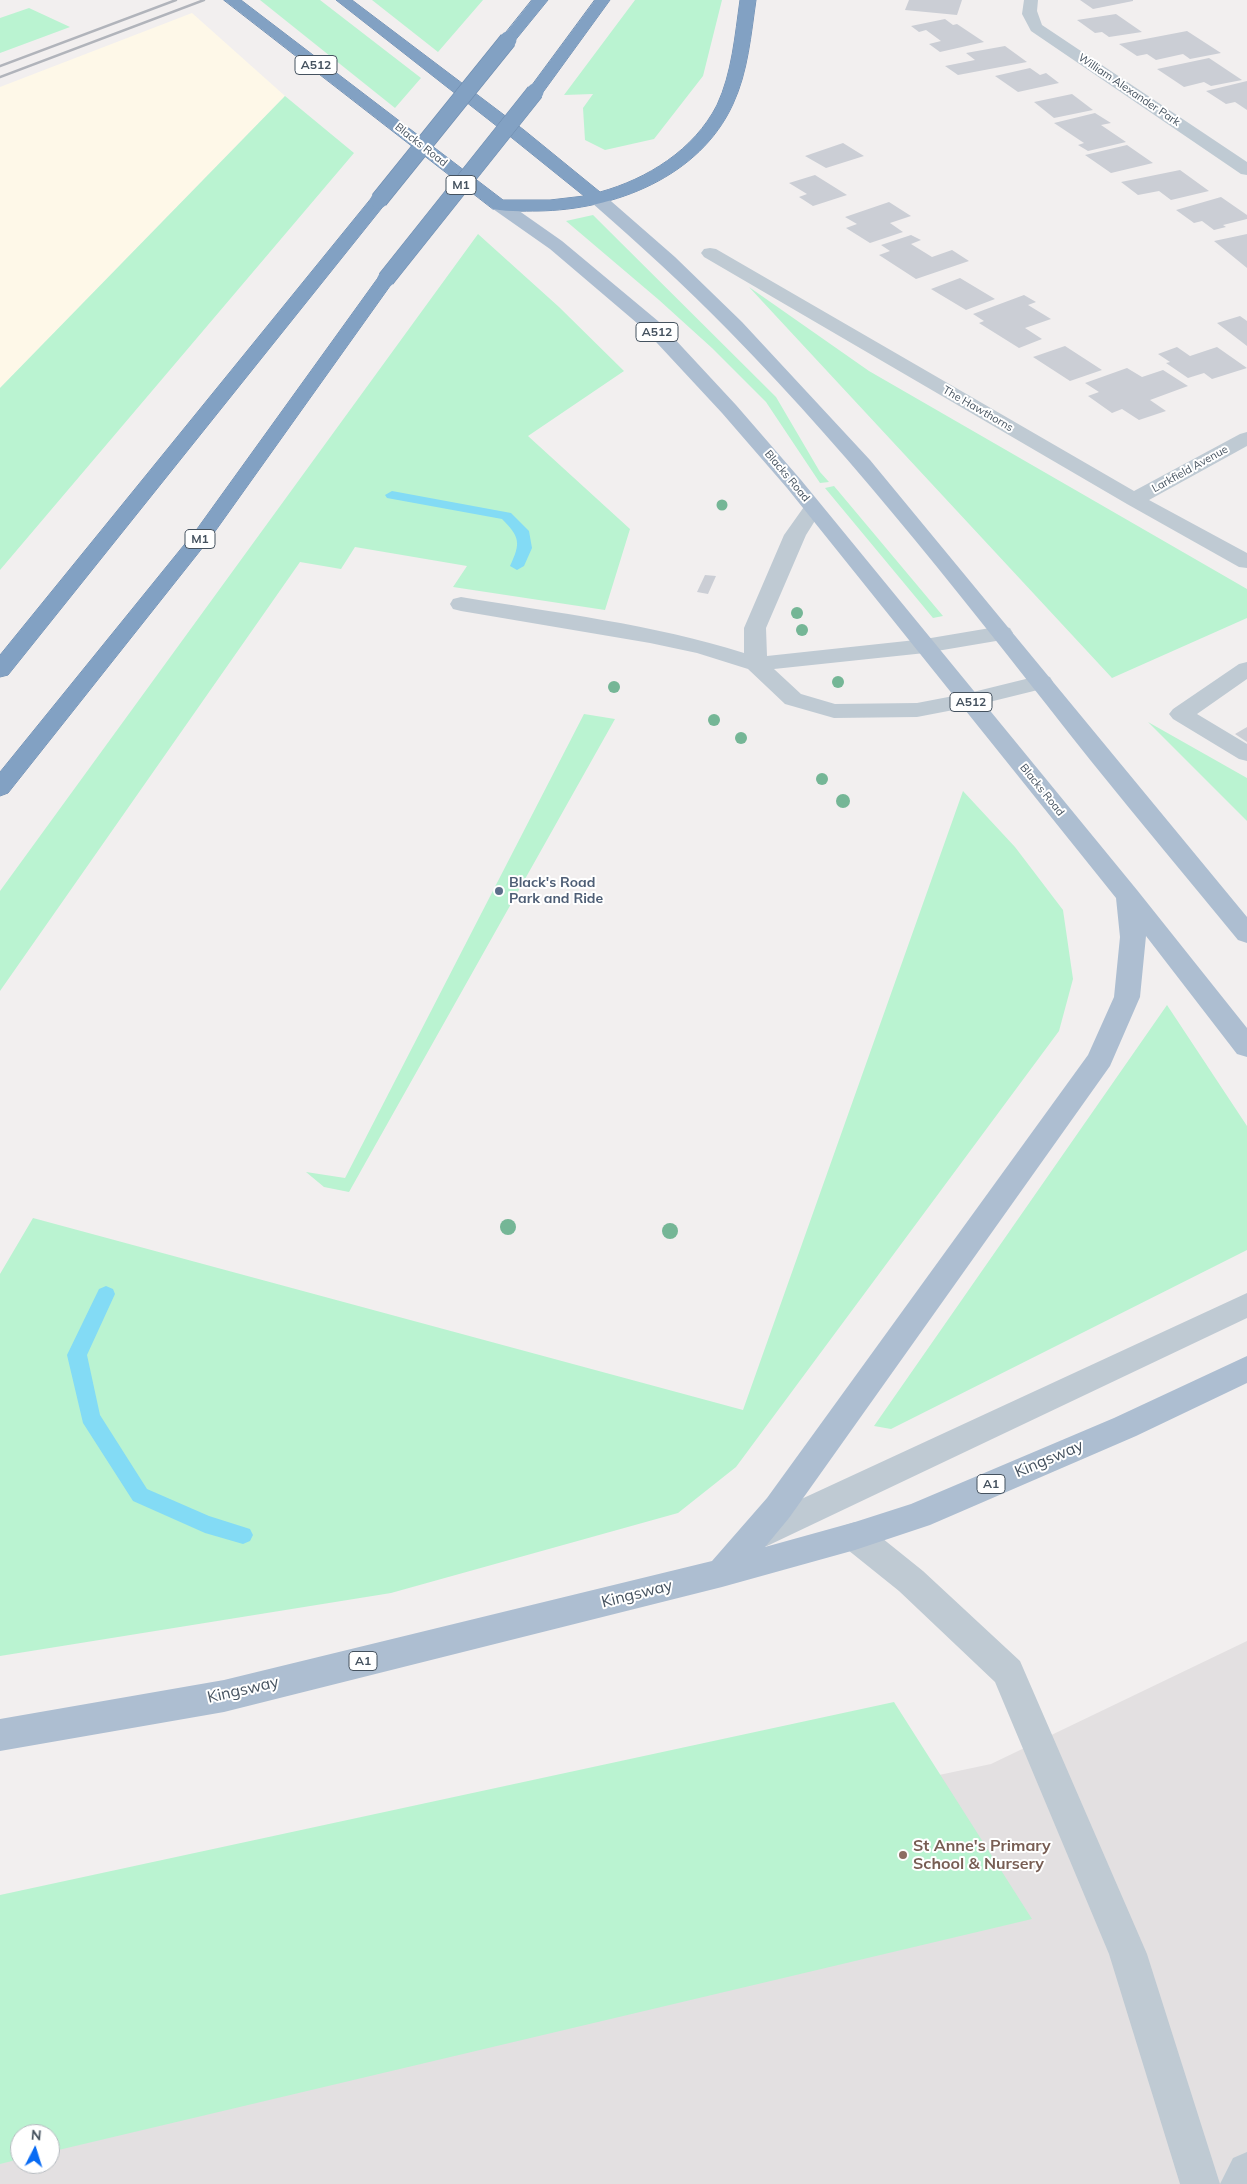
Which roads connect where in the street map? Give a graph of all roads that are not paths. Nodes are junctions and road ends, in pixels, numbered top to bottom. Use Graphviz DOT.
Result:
graph roads {
  1 [pos="232,0"];
  2 [pos="343,0"];
  3 [pos="540,0"];
  4 [pos="603,0"];
  5 [pos="748,0"];
  6 [pos="1031,0"];
  7 [pos="1247,170"];
  8 [pos="598,199"];
  9 [pos="499,205"];
  10 [pos="710,253"];
  11 [pos="1247,438"];
  12 [pos="1134,500"];
  13 [pos="813,508"];
  14 [pos="1247,562"];
  15 [pos="461,604"];
  16 [pos="1002,633"];
  17 [pos="925,646"];
  18 [pos="756,664"];
  19 [pos="1247,669"];
  20 [pos="0,670"];
  21 [pos="1042,682"];
  22 [pos="969,700"];
  23 [pos="1247,754"];
  24 [pos="0,788"];
  25 [pos="1128,896"];
  26 [pos="1247,934"];
  27 [pos="1247,1047"];
  28 [pos="1247,1305"];
  29 [pos="1247,1369"];
  30 [pos="755,1536"];
  31 [pos="855,1536"];
  32 [pos="722,1573"];
  33 [pos="0,1734"];
  34 [pos="1247,2172"];
  35 [pos="1200,2184"];
  36 [pos="1240,2184"];
  1 -- 9 [label="highway, Blacks Road / A512"];
  2 -- 8 [label="highway"];
  3 -- 20 [label="highway, bridge"];
  4 -- 24 [label="highway, M1, bridge"];
  5 -- 8 [label="highway"];
  6 -- 7 [label="street, William Alexander Park"];
  8 -- 9 [label="highway"];
  8 -- 16 [label="main road"];
  9 -- 13 [label="main road, Blacks Road / A512"];
  10 -- 12 [label="street, The Hawthorns"];
  11 -- 12 [label="street, Larkfield Avenue"];
  12 -- 14 [label="street, The Hawthorns"];
  13 -- 17 [label="main road, Blacks Road / A512"];
  13 -- 18 [label="street"];
  15 -- 18 [label="street"];
  16 -- 17 [label="street"];
  16 -- 21 [label="main road"];
  17 -- 18 [label="street"];
  17 -- 22 [label="main road, Blacks Road / A512"];
  18 -- 22 [label="street"];
  19 -- 23 [label="street"];
  21 -- 22 [label="street"];
  21 -- 26 [label="main road"];
  22 -- 25 [label="main road, Blacks Road / A512"];
  25 -- 27 [label="main road, Blacks Road / A512"];
  25 -- 30 [label="main road"];
  28 -- 30 [label="street"];
  29 -- 31 [label="main road, Kingsway / A1"];
  30 -- 32 [label="main road"];
  31 -- 32 [label="main road, Kingsway / A1"];
  31 -- 35 [label="street"];
  32 -- 33 [label="main road, Kingsway / A1"];
  34 -- 36 [label="street"];
}
